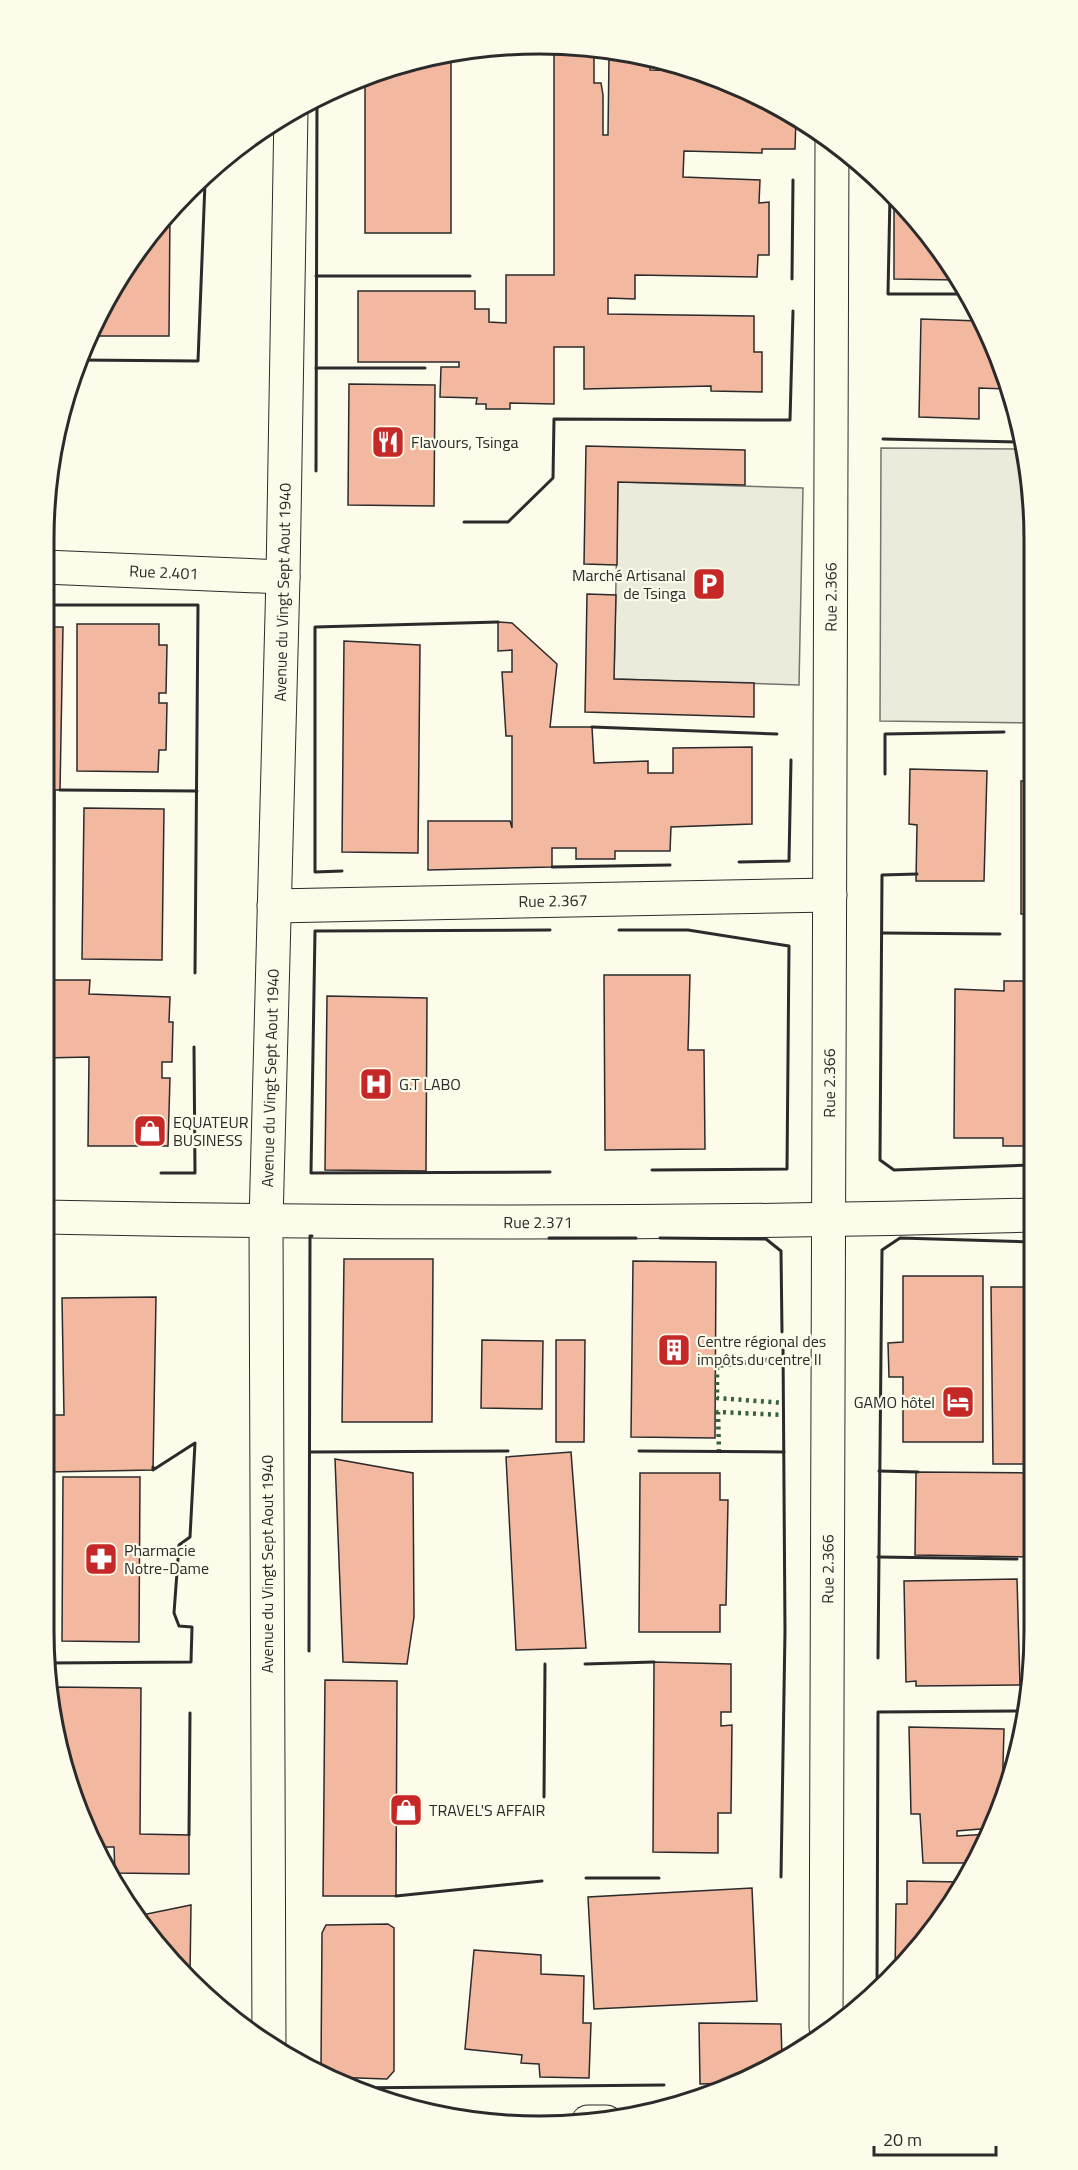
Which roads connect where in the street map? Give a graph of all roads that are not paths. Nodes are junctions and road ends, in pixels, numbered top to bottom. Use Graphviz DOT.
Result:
graph roads {
  1 [pos="291,123"];
  2 [pos="832,153"];
  3 [pos="54,567"];
  4 [pos="283,577"];
  5 [pos="830,895"];
  6 [pos="274,906"];
  7 [pos="1024,1215"];
  8 [pos="54,1217"];
  9 [pos="829,1220"];
  10 [pos="266,1222"];
  11 [pos="826,2022"];
  12 [pos="269,2033"];
  1 -- 4 [label="street, Avenue du Vingt Sept Aout 1940"];
  2 -- 5 [label="street, Rue 2.366"];
  3 -- 4 [label="street, Rue 2.401"];
  4 -- 6 [label="street, Avenue du Vingt Sept Aout 1940"];
  5 -- 6 [label="street, Rue 2.367"];
  5 -- 9 [label="street, Rue 2.366"];
  6 -- 10 [label="street, Avenue du Vingt Sept Aout 1940"];
  7 -- 9 [label="street, Rue 2.371"];
  8 -- 10 [label="street, Rue 2.371"];
  9 -- 10 [label="street, Rue 2.371"];
  9 -- 11 [label="street, Rue 2.366"];
  10 -- 12 [label="street, Avenue du Vingt Sept Aout 1940"];
}
